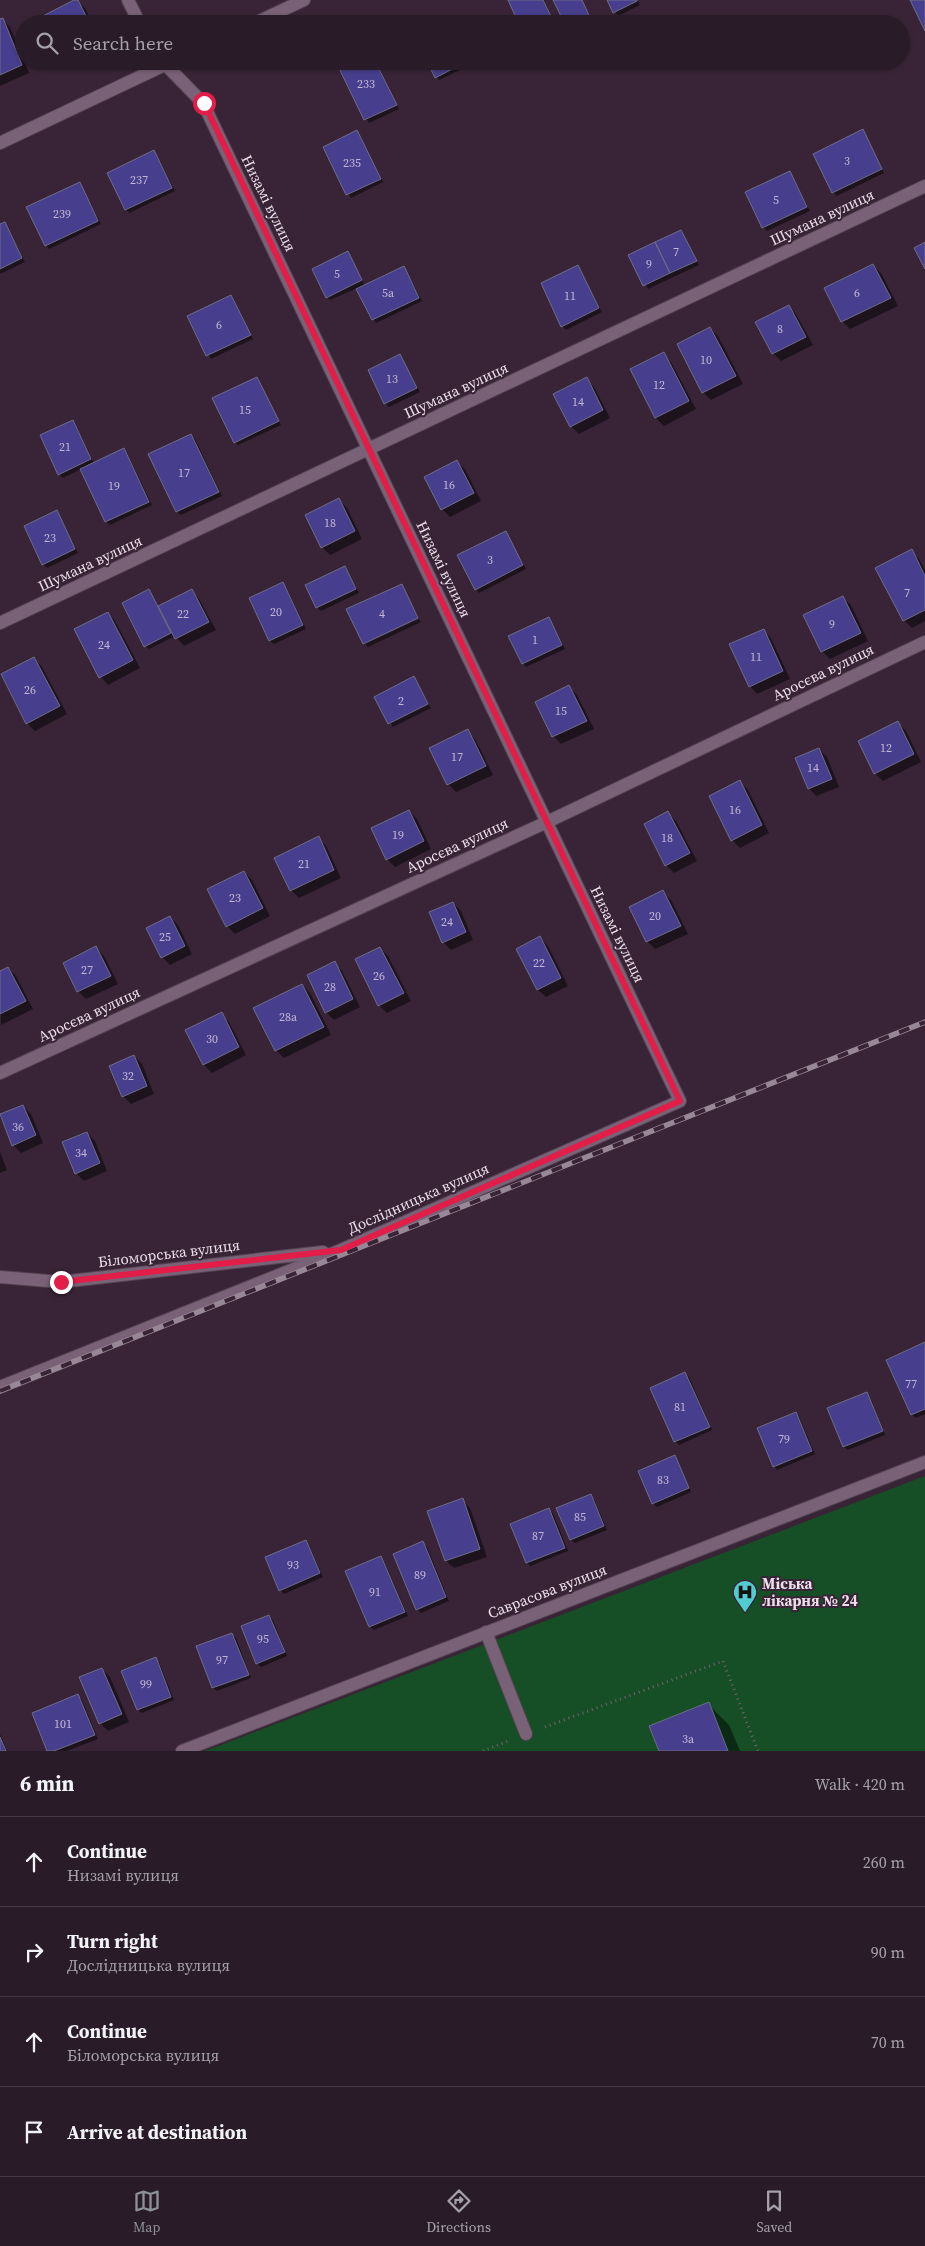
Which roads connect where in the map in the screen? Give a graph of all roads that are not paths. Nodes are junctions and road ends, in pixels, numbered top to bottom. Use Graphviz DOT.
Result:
graph roads {
  1 [pos="128,0"];
  2 [pos="304,0"];
  3 [pos="136,15"];
  4 [pos="272,15"];
  5 [pos="152,70"];
  6 [pos="173,70"];
  7 [pos="0,143"];
  8 [pos="925,186"];
  9 [pos="369,450"];
  10 [pos="0,623"];
  11 [pos="925,642"];
  12 [pos="547,822"];
  13 [pos="0,1073"];
  14 [pos="680,1101"];
  15 [pos="341,1250"];
  16 [pos="0,1277"];
  17 [pos="0,1387"];
  18 [pos="925,1462"];
  19 [pos="486,1632"];
  20 [pos="526,1734"];
  21 [pos="182,1751"];
  1 -- 3 [label="street"];
  2 -- 4 [label="street"];
  5 -- 7 [label="street"];
  6 -- 9 [label="street, Низамі вулиця"];
  8 -- 9 [label="street, Шумана вулиця"];
  9 -- 10 [label="street, Шумана вулиця"];
  9 -- 12 [label="street, Низамі вулиця"];
  11 -- 12 [label="street, Аросєва вулиця"];
  12 -- 13 [label="street, Аросєва вулиця"];
  12 -- 14 [label="street, Низамі вулиця"];
  14 -- 15 [label="street, Дослідницька вулиця"];
  15 -- 16 [label="street, Біломорська вулиця"];
  15 -- 17 [label="street, Дослідницька вулиця"];
  18 -- 19 [label="street, Саврасова вулиця"];
  19 -- 20 [label="street"];
  19 -- 21 [label="street, Саврасова вулиця"];
}
